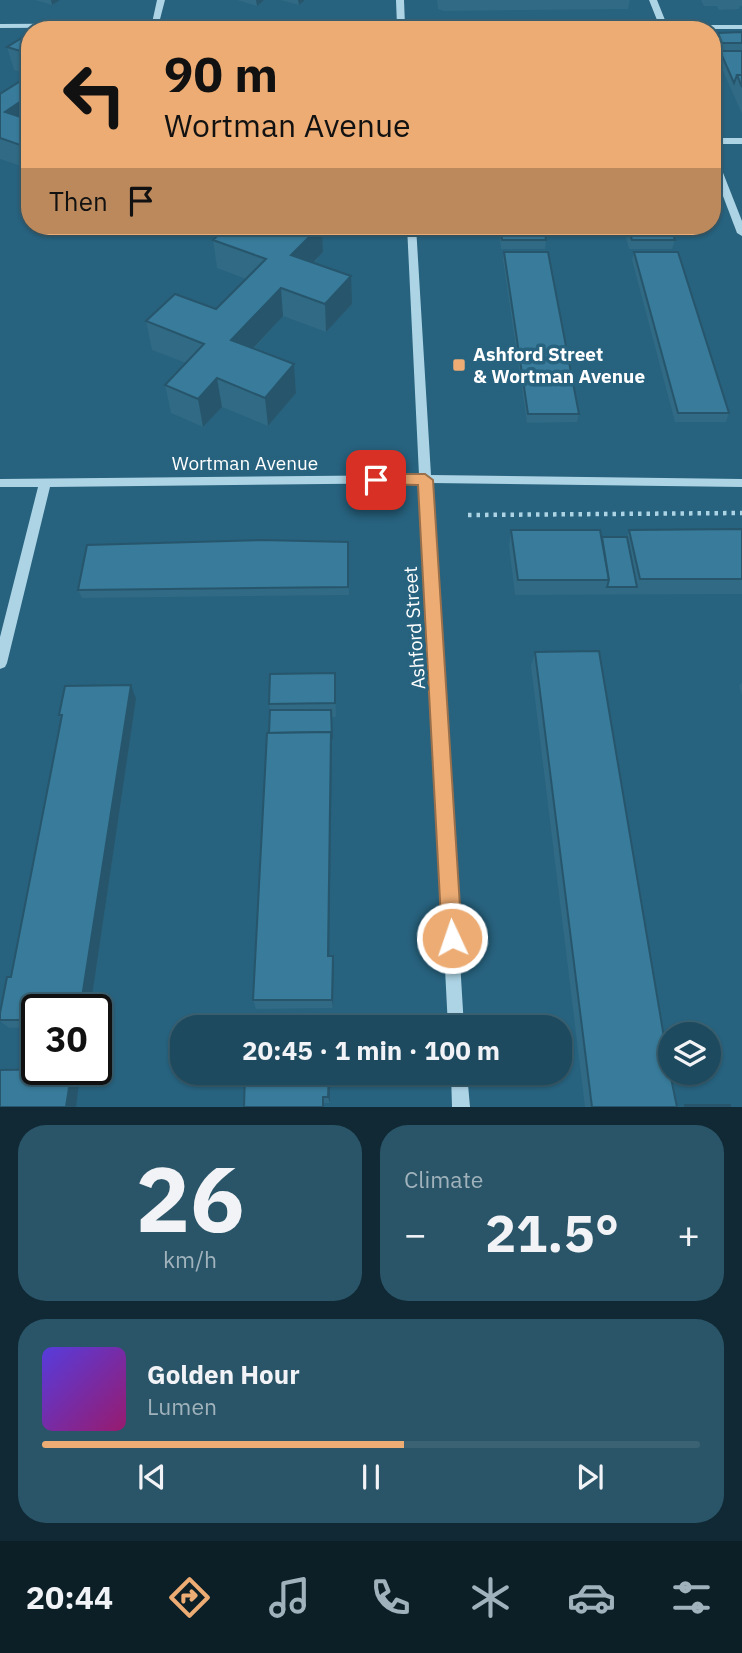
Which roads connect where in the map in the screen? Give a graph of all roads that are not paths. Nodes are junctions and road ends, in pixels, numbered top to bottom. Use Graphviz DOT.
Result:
graph roads {
  1 [pos="161,0"];
  2 [pos="400,0"];
  3 [pos="653,0"];
  4 [pos="156,21"];
  5 [pos="400,21"];
  6 [pos="661,21"];
  7 [pos="0,26"];
  8 [pos="21,26"];
  9 [pos="721,27"];
  10 [pos="742,27"];
  11 [pos="721,141"];
  12 [pos="742,141"];
  13 [pos="721,178"];
  14 [pos="742,233"];
  15 [pos="411,235"];
  16 [pos="425,480"];
  17 [pos="46,482"];
  18 [pos="0,483"];
  19 [pos="742,483"];
  20 [pos="0,663"];
  21 [pos="456,1015"];
  22 [pos="460,1085"];
  23 [pos="461,1107"];
  1 -- 4 [label="street"];
  2 -- 5 [label="street"];
  3 -- 6 [label="street"];
  7 -- 8 [label="street"];
  9 -- 10 [label="street"];
  11 -- 12 [label="street"];
  13 -- 14 [label="street"];
  15 -- 16 [label="street, Ashford Street"];
  16 -- 17 [label="street, Wortman Avenue"];
  16 -- 19 [label="street, Wortman Avenue"];
  16 -- 21 [label="street, Ashford Street"];
  17 -- 18 [label="street, Wortman Avenue"];
  17 -- 20 [label="street"];
  22 -- 23 [label="street"];
}
